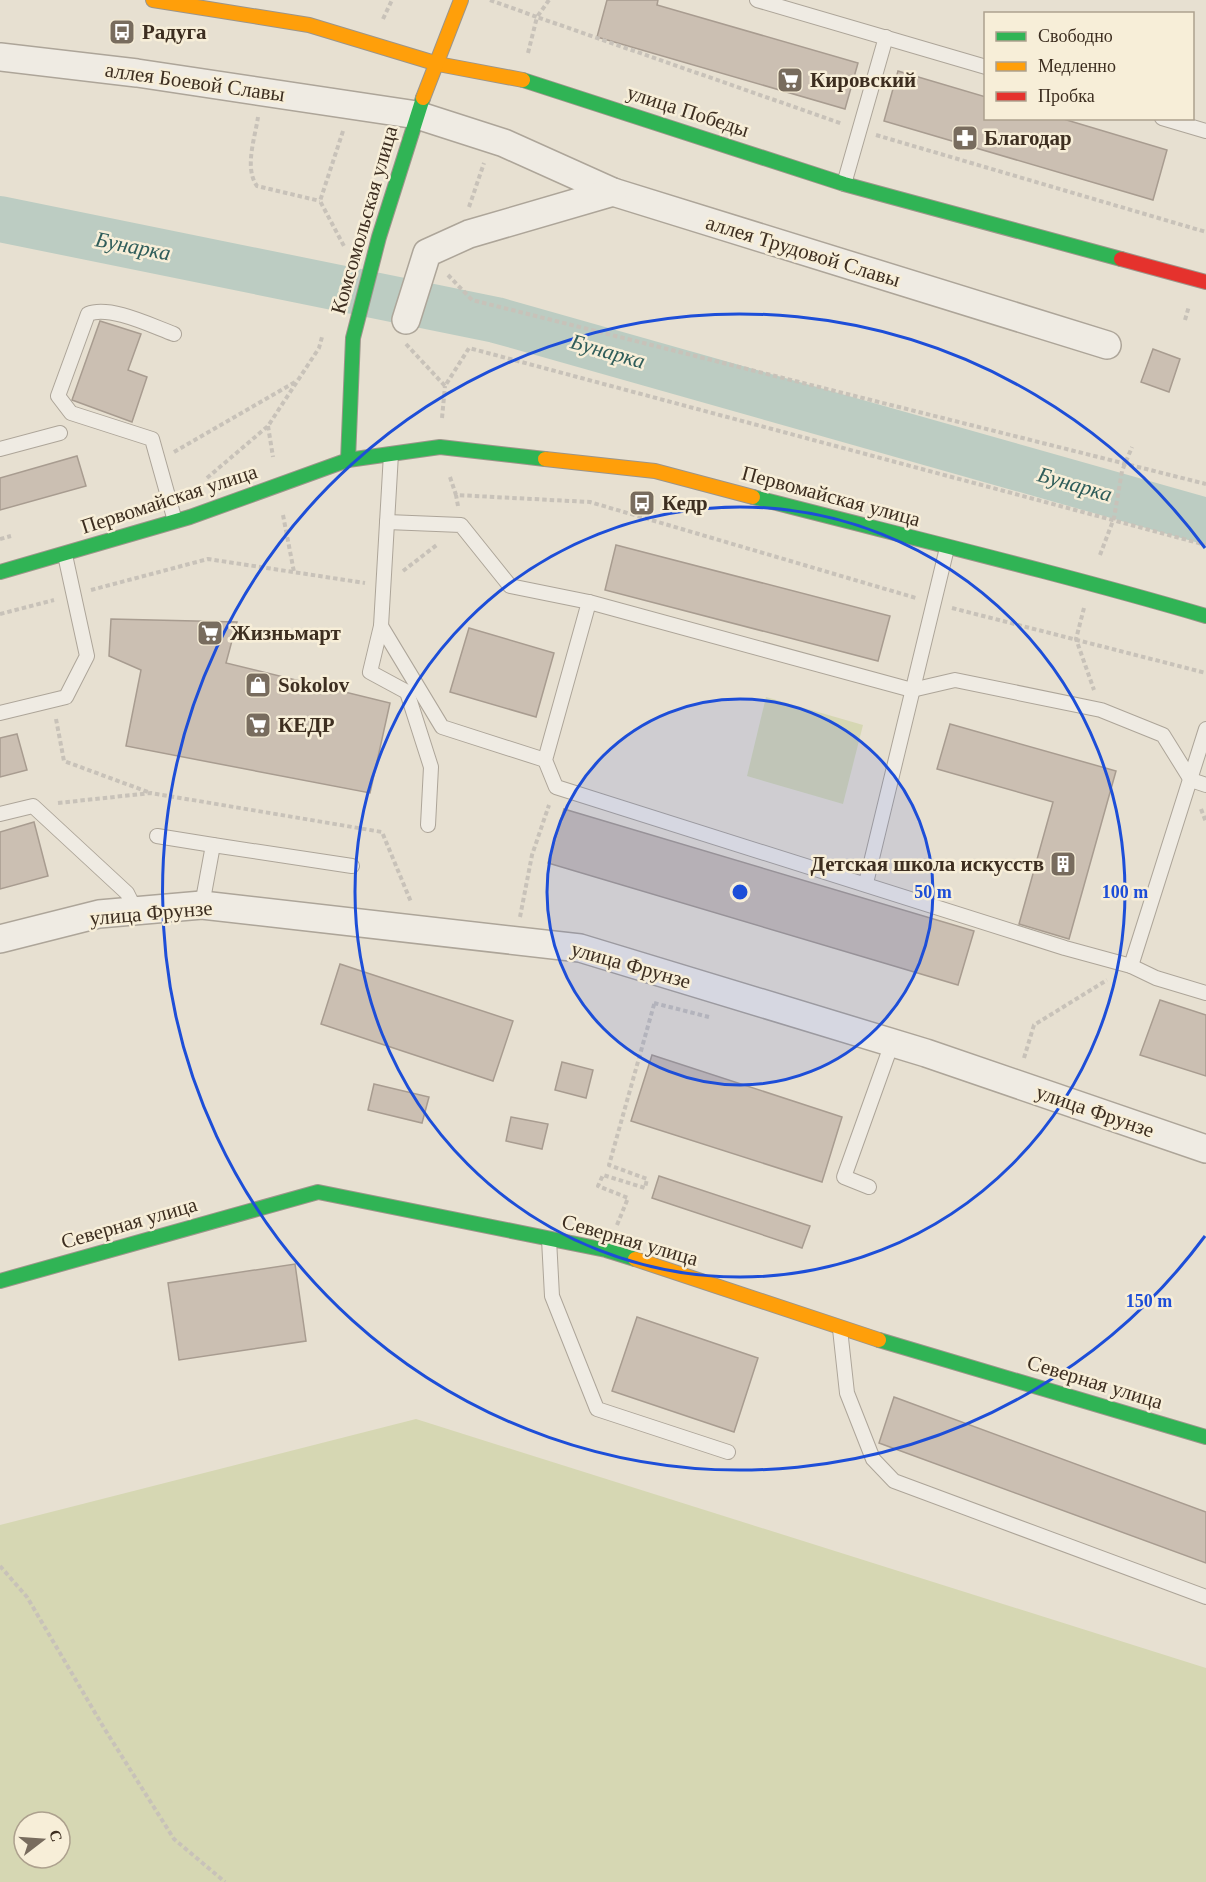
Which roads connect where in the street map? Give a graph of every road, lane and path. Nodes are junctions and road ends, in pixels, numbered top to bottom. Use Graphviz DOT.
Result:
graph roads {
  1 [pos="153,0"];
  2 [pos="461,0"];
  3 [pos="490,0"];
  4 [pos="757,0"];
  5 [pos="537,17"];
  6 [pos="886,38"];
  7 [pos="0,57"];
  8 [pos="438,64"];
  9 [pos="984,66"];
  10 [pos="262,92"];
  11 [pos="352,104"];
  12 [pos="417,115"];
  13 [pos="1169,120"];
  14 [pos="1206,131"];
  15 [pos="844,184"];
  16 [pos="613,192"];
  17 [pos="320,201"];
  18 [pos="345,248"];
  19 [pos="427,253"];
  20 [pos="1206,282"];
  21 [pos="406,320"];
  22 [pos="174,334"];
  23 [pos="1107,345"];
  24 [pos="298,381"];
  25 [pos="60,433"];
  26 [pos="1132,447"];
  27 [pos="0,449"];
  28 [pos="391,452"];
  29 [pos="348,460"];
  30 [pos="158,462"];
  31 [pos="1125,463"];
  32 [pos="1206,484"];
  33 [pos="1115,507"];
  34 [pos="175,521"];
  35 [pos="387,522"];
  36 [pos="461,525"];
  37 [pos="1206,544"];
  38 [pos="947,548"];
  39 [pos="65,555"];
  40 [pos="0,573"];
  41 [pos="384,586"];
  42 [pos="73,595"];
  43 [pos="589,602"];
  44 [pos="936,604"];
  45 [pos="0,614"];
  46 [pos="1206,616"];
  47 [pos="381,626"];
  48 [pos="1206,673"];
  49 [pos="912,690"];
  50 [pos="52,700"];
  51 [pos="0,713"];
  52 [pos="1206,729"];
  53 [pos="545,760"];
  54 [pos="1191,780"];
  55 [pos="1206,784"];
  56 [pos="556,787"];
  57 [pos="151,793"];
  58 [pos="33,806"];
  59 [pos="0,814"];
  60 [pos="428,825"];
  61 [pos="157,836"];
  62 [pos="213,846"];
  63 [pos="352,866"];
  64 [pos="866,883"];
  65 [pos="412,904"];
  66 [pos="202,905"];
  67 [pos="136,911"];
  68 [pos="518,924"];
  69 [pos="0,939"];
  70 [pos="1131,966"];
  71 [pos="665,973"];
  72 [pos="1206,993"];
  73 [pos="892,1043"];
  74 [pos="1021,1066"];
  75 [pos="1206,1149"];
  76 [pos="869,1187"];
  77 [pos="628,1198"];
  78 [pos="549,1239"];
  79 [pos="0,1281"];
  80 [pos="840,1327"];
  81 [pos="1206,1437"];
  82 [pos="728,1452"];
  83 [pos="0,1566"];
  84 [pos="1206,1597"];
  85 [pos="225,1882"];
  1 -- 8 [label="main road, улица Победы"];
  2 -- 8 [label="main road, Комсомольская улица"];
  3 -- 5 [label="path"];
  4 -- 6 [label="lane"];
  6 -- 9 [label="lane"];
  6 -- 15 [label="lane"];
  7 -- 10 [label="street, аллея Боевой Славы"];
  8 -- 12 [label="main road, Комсомольская улица"];
  8 -- 15 [label="main road, улица Победы"];
  10 -- 11 [label="street, аллея Боевой Славы"];
  10 -- 17 [label="path"];
  11 -- 12 [label="street, аллея Боевой Славы"];
  11 -- 17 [label="path"];
  12 -- 16 [label="street, аллея Трудовой Славы"];
  12 -- 29 [label="main road, Комсомольская улица"];
  13 -- 14 [label="lane"];
  15 -- 20 [label="main road, улица Победы"];
  16 -- 19 [label="street"];
  16 -- 23 [label="street, аллея Трудовой Славы"];
  17 -- 18 [label="path"];
  19 -- 21 [label="street"];
  19 -- 31 [label="path"];
  21 -- 37 [label="path"];
  22 -- 30 [label="lane"];
  24 -- 30 [label="path"];
  25 -- 27 [label="lane"];
  26 -- 31 [label="path"];
  28 -- 29 [label="main road, Первомайская улица"];
  28 -- 35 [label="lane"];
  28 -- 38 [label="main road, Первомайская улица"];
  29 -- 34 [label="main road, Первомайская улица"];
  30 -- 34 [label="lane"];
  31 -- 32 [label="path"];
  31 -- 33 [label="path"];
  34 -- 39 [label="main road, Первомайская улица"];
  35 -- 36 [label="lane"];
  35 -- 41 [label="lane"];
  36 -- 41 [label="path"];
  36 -- 43 [label="lane"];
  36 -- 44 [label="path"];
  38 -- 44 [label="lane"];
  38 -- 46 [label="main road, Первомайская улица"];
  39 -- 40 [label="main road, Первомайская улица"];
  39 -- 42 [label="lane"];
  41 -- 42 [label="path"];
  41 -- 47 [label="lane"];
  42 -- 45 [label="path"];
  42 -- 50 [label="lane"];
  43 -- 49 [label="lane"];
  43 -- 53 [label="lane"];
  44 -- 48 [label="path"];
  44 -- 49 [label="lane"];
  47 -- 53 [label="lane"];
  47 -- 60 [label="lane"];
  49 -- 54 [label="lane"];
  49 -- 64 [label="lane"];
  50 -- 51 [label="lane"];
  50 -- 57 [label="path"];
  52 -- 54 [label="lane"];
  53 -- 56 [label="lane"];
  54 -- 55 [label="lane"];
  54 -- 70 [label="lane"];
  56 -- 64 [label="lane"];
  56 -- 68 [label="path"];
  57 -- 58 [label="path"];
  57 -- 65 [label="path"];
  58 -- 59 [label="lane"];
  58 -- 67 [label="lane"];
  61 -- 62 [label="lane"];
  62 -- 63 [label="lane"];
  62 -- 66 [label="lane"];
  64 -- 70 [label="lane"];
  66 -- 67 [label="street, улица Фрунзе"];
  66 -- 71 [label="street, улица Фрунзе"];
  67 -- 69 [label="street, улица Фрунзе"];
  70 -- 72 [label="lane"];
  70 -- 74 [label="path"];
  71 -- 73 [label="street, улица Фрунзе"];
  71 -- 77 [label="path"];
  73 -- 75 [label="street, улица Фрунзе"];
  73 -- 76 [label="lane"];
  78 -- 79 [label="main road, Северная улица"];
  78 -- 80 [label="main road, Северная улица"];
  78 -- 82 [label="lane"];
  80 -- 81 [label="main road, Северная улица"];
  80 -- 84 [label="lane"];
  83 -- 85 [label="path"];
}
